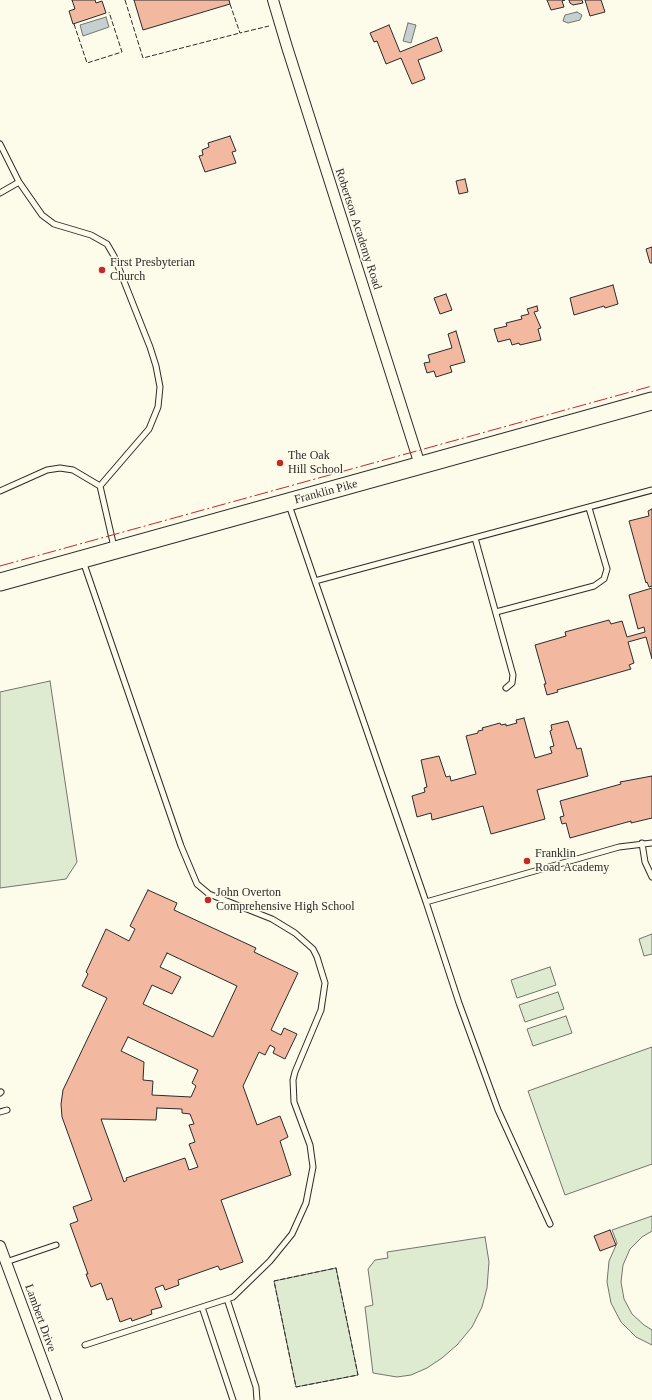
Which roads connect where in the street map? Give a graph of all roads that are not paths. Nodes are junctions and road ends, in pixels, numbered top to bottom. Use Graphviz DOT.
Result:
graph roads {
  1 [pos="274,0"];
  2 [pos="0,144"];
  3 [pos="1,150"];
  4 [pos="19,182"];
  5 [pos="0,193"];
  6 [pos="652,401"];
  7 [pos="420,465"];
  8 [pos="100,486"];
  9 [pos="652,490"];
  10 [pos="0,491"];
  11 [pos="288,502"];
  12 [pos="589,508"];
  13 [pos="475,538"];
  14 [pos="115,550"];
  15 [pos="82,559"];
  16 [pos="315,581"];
  17 [pos="0,582"];
  18 [pos="496,612"];
  19 [pos="506,688"];
  20 [pos="642,843"];
  21 [pos="652,843"];
  22 [pos="652,878"];
  23 [pos="426,902"];
  24 [pos="7,1110"];
  25 [pos="0,1112"];
  26 [pos="550,1224"];
  27 [pos="56,1245"];
  28 [pos="0,1246"];
  29 [pos="6,1262"];
  30 [pos="227,1299"];
  31 [pos="202,1307"];
  32 [pos="85,1345"];
  33 [pos="56,1400"];
  34 [pos="233,1400"];
  35 [pos="257,1400"];
  1 -- 7 [label="street, Robertson Academy Road"];
  2 -- 3 [label="lane"];
  3 -- 4 [label="lane"];
  4 -- 5 [label="lane"];
  4 -- 8 [label="lane"];
  6 -- 7 [label="main road, Franklin Pike"];
  7 -- 11 [label="main road, Franklin Pike"];
  8 -- 10 [label="lane"];
  8 -- 14 [label="lane"];
  9 -- 12 [label="lane"];
  11 -- 14 [label="main road, Franklin Pike"];
  11 -- 16 [label="lane"];
  12 -- 13 [label="lane"];
  12 -- 18 [label="lane"];
  13 -- 16 [label="lane"];
  13 -- 18 [label="lane"];
  14 -- 15 [label="main road, Franklin Pike"];
  15 -- 17 [label="main road, Franklin Pike"];
  15 -- 30 [label="lane"];
  16 -- 23 [label="lane"];
  18 -- 19 [label="lane"];
  20 -- 21 [label="lane"];
  20 -- 22 [label="lane"];
  20 -- 23 [label="lane"];
  23 -- 26 [label="lane"];
  24 -- 25 [label="lane"];
  27 -- 29 [label="lane"];
  28 -- 29 [label="street, Lambert Drive"];
  29 -- 33 [label="street, Lambert Drive"];
  30 -- 31 [label="lane"];
  30 -- 35 [label="lane"];
  31 -- 32 [label="lane"];
  31 -- 34 [label="lane"];
}
